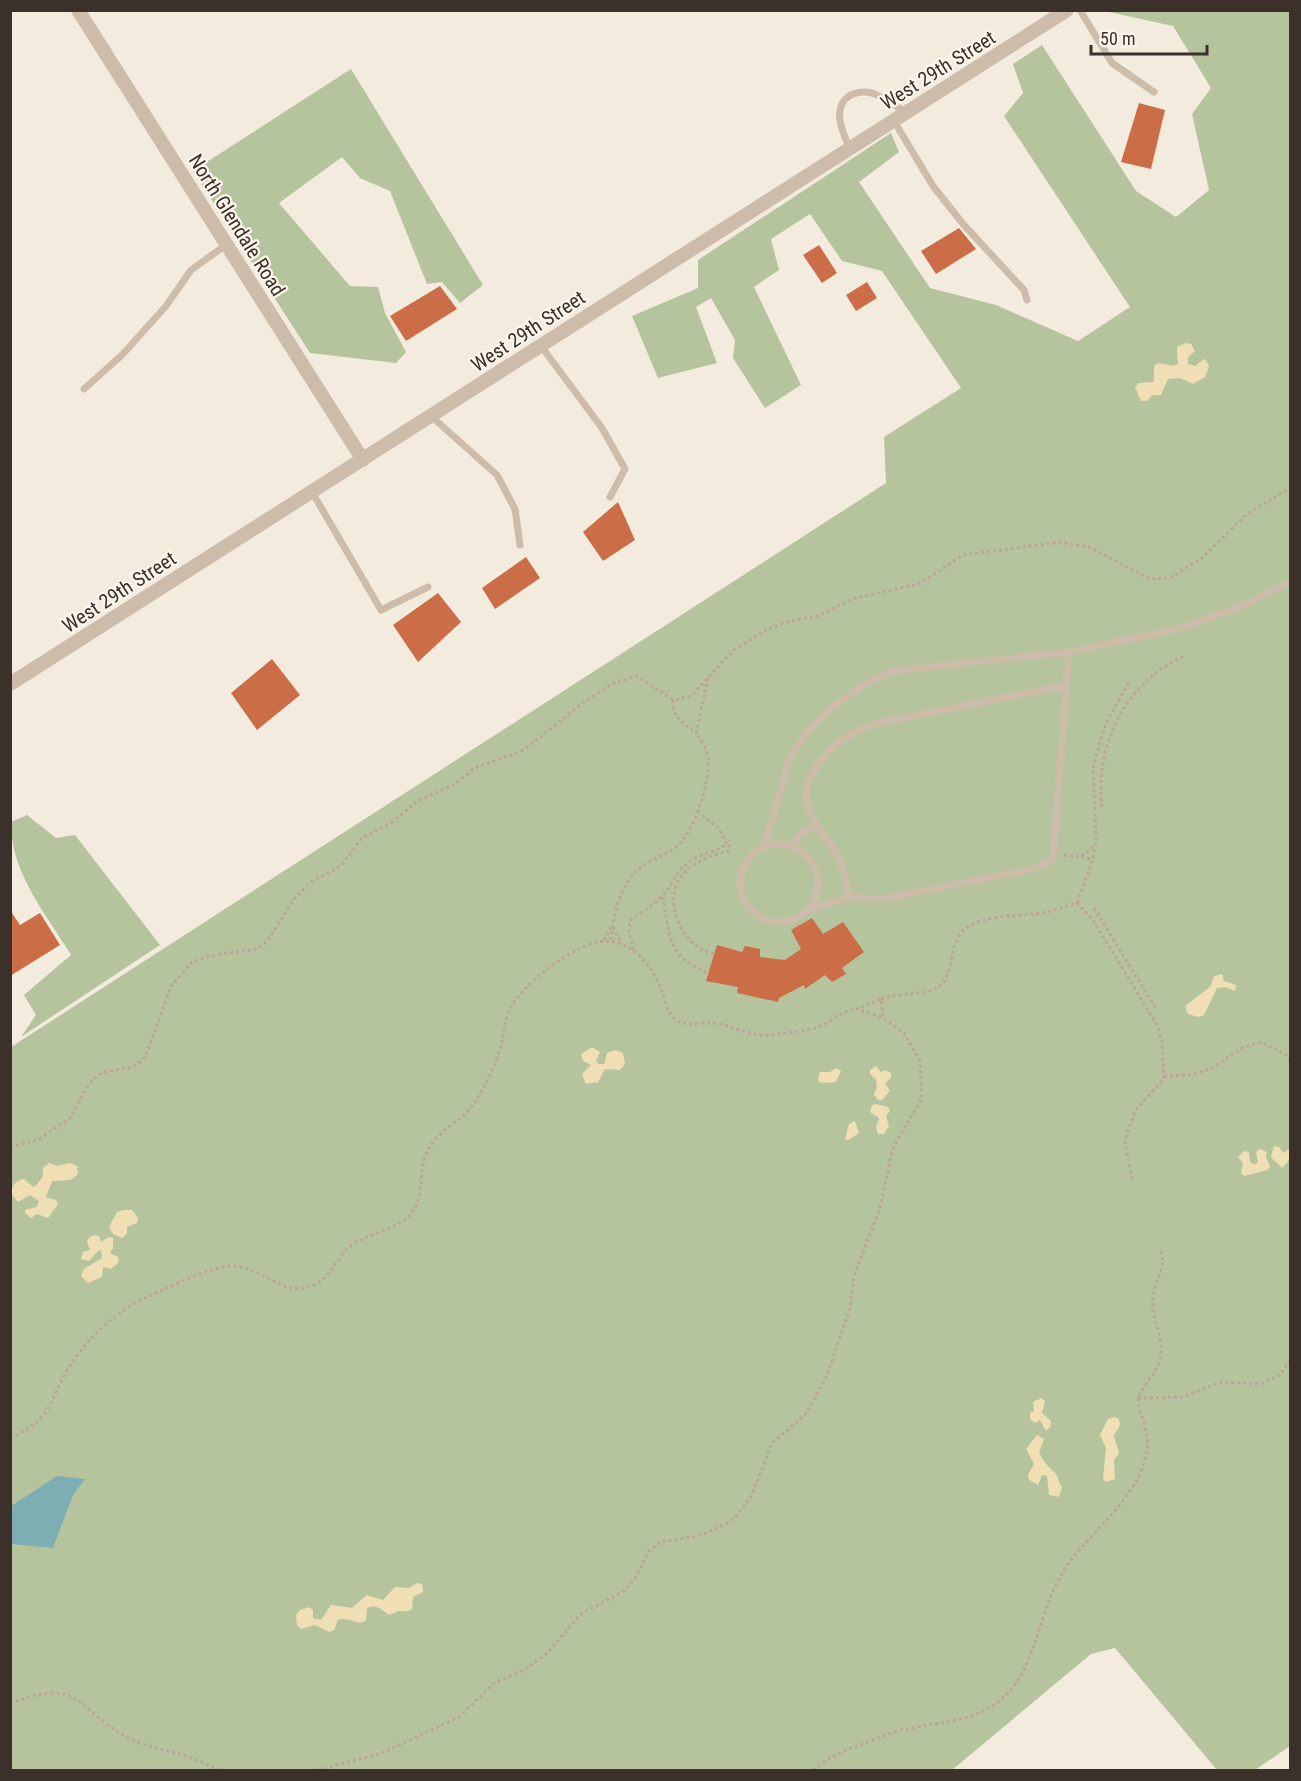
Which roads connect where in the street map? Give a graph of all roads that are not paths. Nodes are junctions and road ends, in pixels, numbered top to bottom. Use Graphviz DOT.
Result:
graph roads {
  1 [pos="78,10"];
  2 [pos="1067,10"];
  3 [pos="1080,10"];
  4 [pos="1154,92"];
  5 [pos="907,113"];
  6 [pos="894,121"];
  7 [pos="850,149"];
  8 [pos="226,244"];
  9 [pos="1027,300"];
  10 [pos="541,346"];
  11 [pos="84,389"];
  12 [pos="431,416"];
  13 [pos="363,460"];
  14 [pos="312,492"];
  15 [pos="610,497"];
  16 [pos="520,545"];
  17 [pos="1290,582"];
  18 [pos="428,587"];
  19 [pos="1069,652"];
  20 [pos="10,684"];
  21 [pos="1066,685"];
  22 [pos="815,825"];
  23 [pos="790,846"];
  24 [pos="764,848"];
  25 [pos="849,897"];
  26 [pos="809,909"];
  1 -- 8 [label="street, North Glendale Road"];
  2 -- 5 [label="street, West 29th Street"];
  3 -- 4 [label="lane"];
  5 -- 6 [label="street, West 29th Street"];
  5 -- 7 [label="lane"];
  6 -- 7 [label="street, West 29th Street"];
  6 -- 9 [label="lane"];
  7 -- 10 [label="street, West 29th Street"];
  8 -- 11 [label="lane"];
  8 -- 13 [label="street, North Glendale Road"];
  10 -- 12 [label="street, West 29th Street"];
  10 -- 15 [label="lane"];
  12 -- 13 [label="street, West 29th Street"];
  12 -- 16 [label="lane"];
  13 -- 14 [label="street, West 29th Street"];
  14 -- 18 [label="lane"];
  14 -- 20 [label="street, West 29th Street"];
  17 -- 19 [label="lane"];
  19 -- 21 [label="lane"];
  19 -- 24 [label="lane"];
  21 -- 22 [label="lane"];
  21 -- 25 [label="lane"];
  22 -- 23 [label="lane"];
  22 -- 25 [label="lane"];
  23 -- 24 [label="lane"];
  23 -- 26 [label="lane"];
  24 -- 26 [label="lane"];
  25 -- 26 [label="lane"];
}
